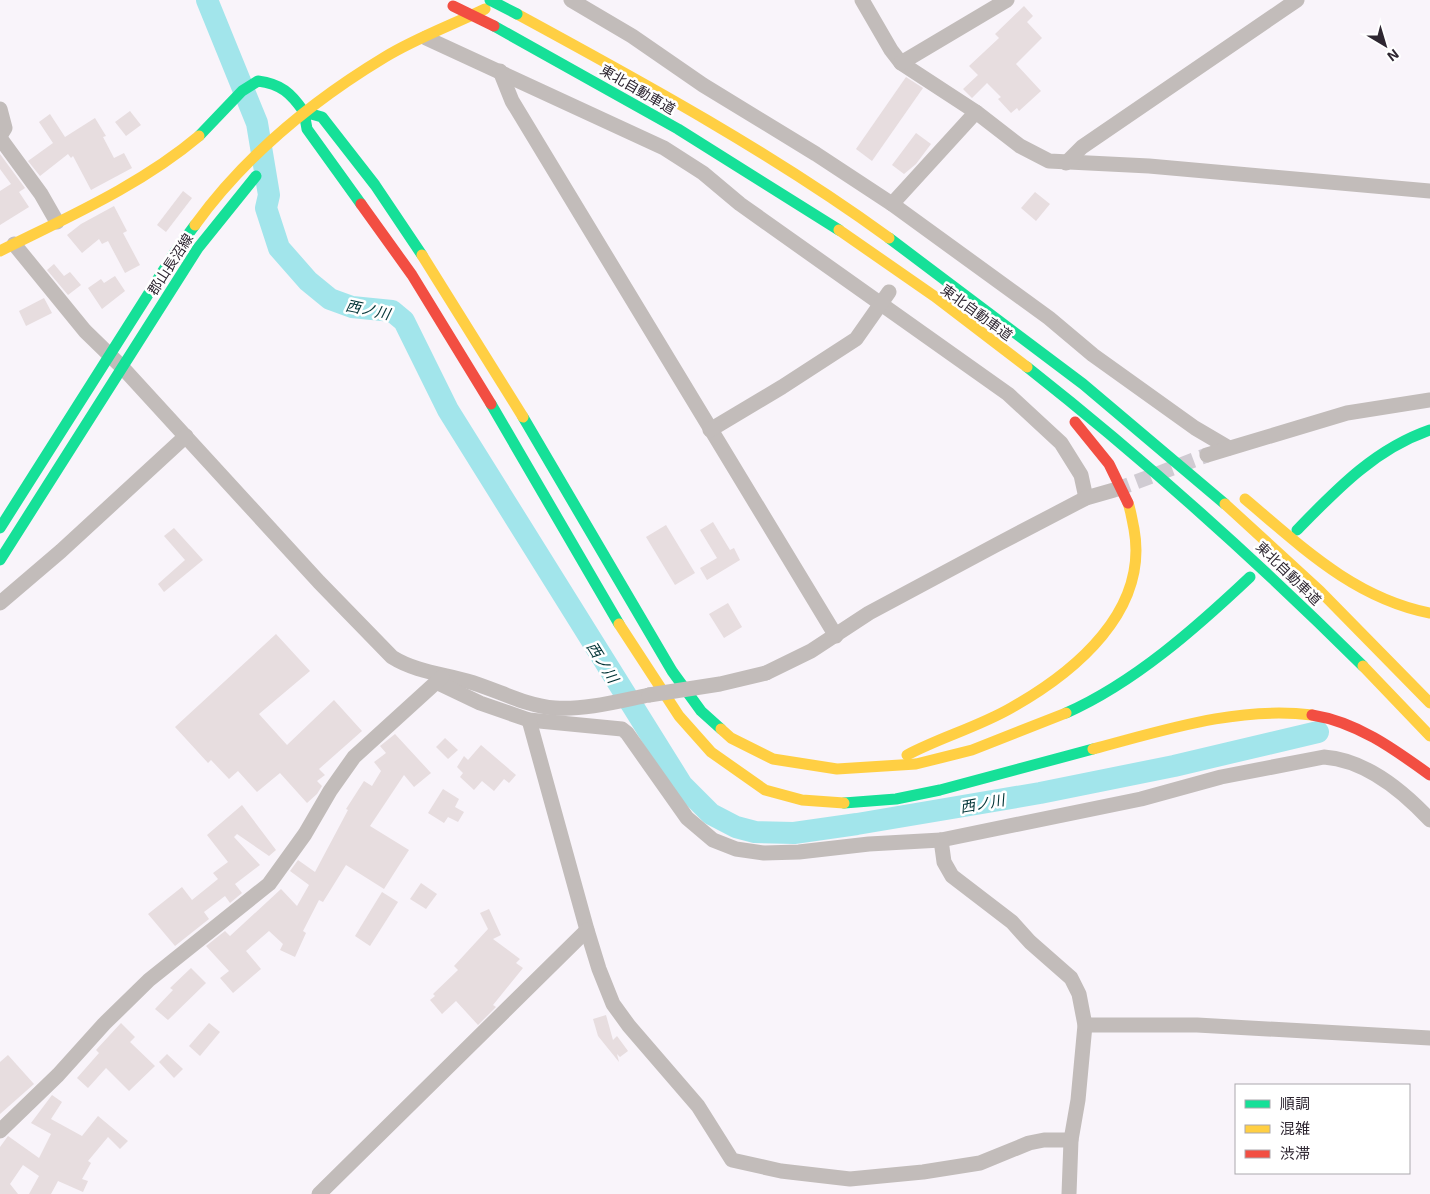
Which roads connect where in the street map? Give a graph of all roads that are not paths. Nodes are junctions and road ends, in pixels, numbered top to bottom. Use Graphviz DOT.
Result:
graph roads {
  1 [pos="441,0"];
  2 [pos="490,0"];
  3 [pos="503,0"];
  4 [pos="571,0"];
  5 [pos="862,0"];
  6 [pos="1007,0"];
  7 [pos="1297,0"];
  8 [pos="426,38"];
  9 [pos="901,63"];
  10 [pos="500,71"];
  11 [pos="351,93"];
  12 [pos="0,109"];
  13 [pos="304,112"];
  14 [pos="976,112"];
  15 [pos="326,114"];
  16 [pos="307,130"];
  17 [pos="0,137"];
  18 [pos="295,140"];
  19 [pos="1066,163"];
  20 [pos="265,167"];
  21 [pos="1430,191"];
  22 [pos="892,204"];
  23 [pos="56,222"];
  24 [pos="858,243"];
  25 [pos="7,247"];
  26 [pos="885,299"];
  27 [pos="1010,327"];
  28 [pos="110,356"];
  29 [pos="122,367"];
  30 [pos="1430,400"];
  31 [pos="1136,413"];
  32 [pos="710,430"];
  33 [pos="1430,430"];
  34 [pos="186,436"];
  35 [pos="1229,448"];
  36 [pos="1202,460"];
  37 [pos="1233,489"];
  38 [pos="1114,490"];
  39 [pos="1086,498"];
  40 [pos="0,528"];
  41 [pos="1297,530"];
  42 [pos="0,560"];
  43 [pos="1250,577"];
  44 [pos="0,603"];
  45 [pos="1430,613"];
  46 [pos="836,636"];
  47 [pos="439,679"];
  48 [pos="1430,703"];
  49 [pos="529,720"];
  50 [pos="1430,736"];
  51 [pos="890,764"];
  52 [pos="1430,775"];
  53 [pos="746,778"];
  54 [pos="829,790"];
  55 [pos="1430,820"];
  56 [pos="941,840"];
  57 [pos="587,930"];
  58 [pos="1085,1025"];
  59 [pos="1430,1038"];
  60 [pos="0,1131"];
  61 [pos="1071,1140"];
  62 [pos="319,1194"];
  63 [pos="1069,1194"];
  1 -- 24 [label="main road, 東北自動車道, bridge"];
  2 -- 27 [label="main road, 東北自動車道, bridge"];
  3 -- 8 [label="main road, 郡山長沼線"];
  4 -- 22 [label="street"];
  5 -- 9 [label="street"];
  6 -- 9 [label="street"];
  7 -- 19 [label="street"];
  8 -- 10 [label="street"];
  8 -- 11 [label="main road, 郡山長沼線"];
  8 -- 13 [label="main road, 郡山長沼線"];
  9 -- 14 [label="street"];
  10 -- 26 [label="street"];
  10 -- 32 [label="street"];
  12 -- 17 [label="street"];
  13 -- 15 [label="main road"];
  13 -- 16 [label="main road"];
  13 -- 23 [label="main road"];
  13 -- 28 [label="main road, 郡山長沼線"];
  14 -- 19 [label="street"];
  14 -- 22 [label="street"];
  15 -- 16 [label="main road"];
  15 -- 51 [label="main road"];
  16 -- 18 [label="main road"];
  16 -- 53 [label="main road"];
  17 -- 23 [label="street"];
  19 -- 21 [label="street"];
  20 -- 29 [label="main road, 郡山長沼線"];
  22 -- 35 [label="street"];
  23 -- 25 [label="main road"];
  24 -- 50 [label="main road, 東北自動車道"];
  24 -- 51 [label="main road"];
  25 -- 28 [label="street"];
  26 -- 32 [label="street"];
  26 -- 39 [label="street"];
  27 -- 31 [label="main road"];
  27 -- 48 [label="main road, 東北自動車道"];
  28 -- 29 [label="street"];
  28 -- 40 [label="main road, 郡山長沼線"];
  29 -- 34 [label="street"];
  29 -- 42 [label="main road, 郡山長沼線"];
  30 -- 35 [label="street"];
  32 -- 46 [label="street"];
  33 -- 41 [label="main road"];
  34 -- 44 [label="street"];
  34 -- 47 [label="street"];
  35 -- 36 [label="street"];
  37 -- 45 [label="main road"];
  38 -- 39 [label="street"];
  39 -- 46 [label="street"];
  43 -- 51 [label="main road"];
  46 -- 47 [label="street, bridge"];
  47 -- 49 [label="street"];
  47 -- 60 [label="street"];
  49 -- 56 [label="street"];
  49 -- 57 [label="street"];
  52 -- 53 [label="main road"];
  53 -- 54 [label="main road"];
  55 -- 56 [label="street"];
  56 -- 58 [label="street"];
  57 -- 61 [label="street"];
  57 -- 62 [label="street"];
  58 -- 59 [label="street"];
  58 -- 61 [label="street"];
  61 -- 63 [label="street"];
}
